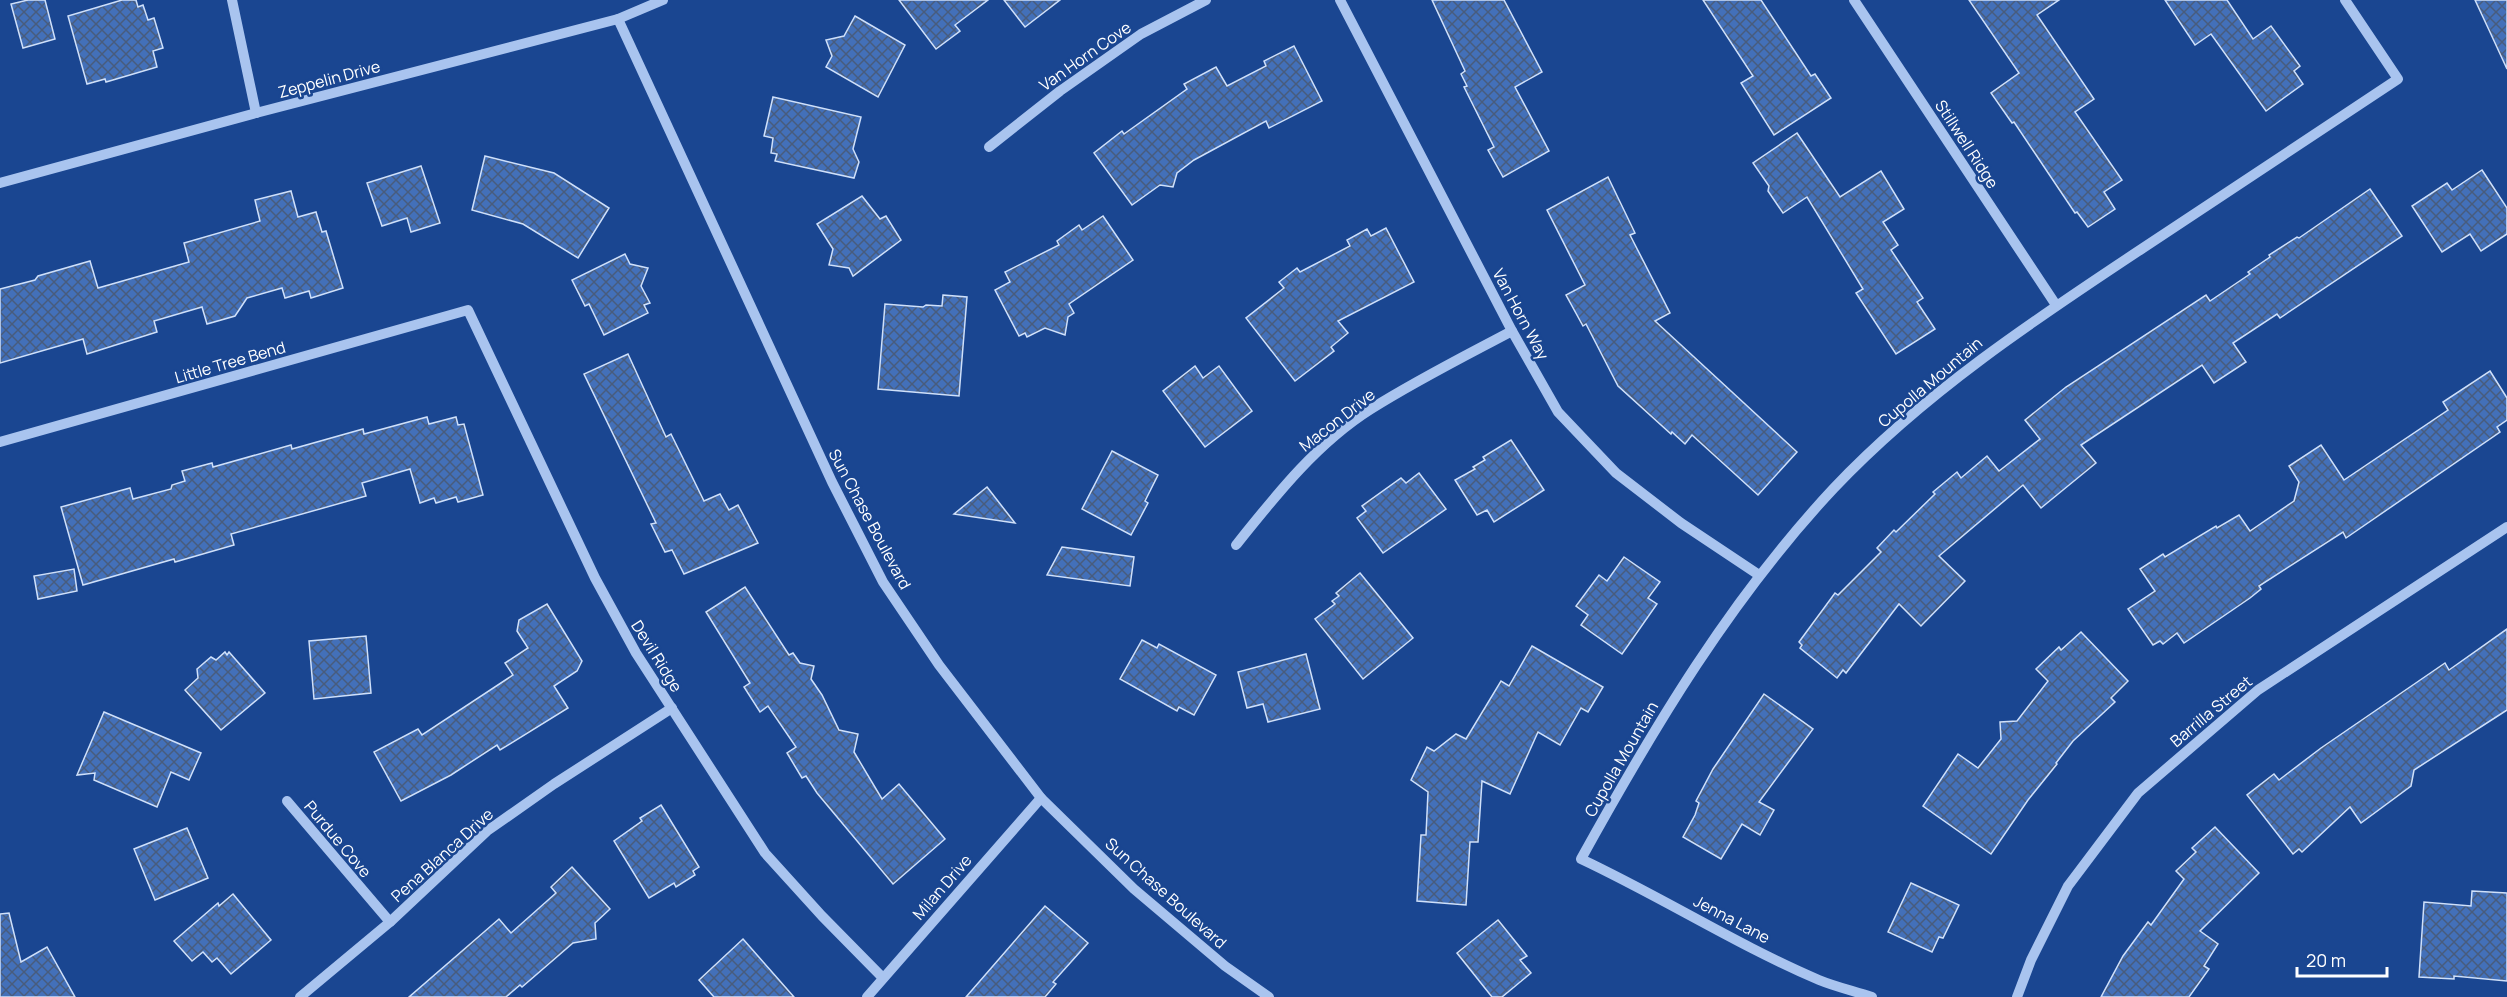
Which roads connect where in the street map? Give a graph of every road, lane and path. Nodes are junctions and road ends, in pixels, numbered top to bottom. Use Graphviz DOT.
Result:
graph roads {
  1 [pos="232,0"];
  2 [pos="663,0"];
  3 [pos="1206,0"];
  4 [pos="1340,0"];
  5 [pos="1854,0"];
  6 [pos="2345,0"];
  7 [pos="618,20"];
  8 [pos="256,113"];
  9 [pos="989,147"];
  10 [pos="0,183"];
  11 [pos="2055,305"];
  12 [pos="468,310"];
  13 [pos="1512,330"];
  14 [pos="0,442"];
  15 [pos="2507,527"];
  16 [pos="1236,545"];
  17 [pos="1759,575"];
  18 [pos="672,708"];
  19 [pos="1041,798"];
  20 [pos="287,801"];
  21 [pos="1581,859"];
  22 [pos="390,922"];
  23 [pos="883,978"];
  24 [pos="300,997"];
  25 [pos="867,997"];
  26 [pos="1269,997"];
  27 [pos="1872,997"];
  28 [pos="2017,997"];
  1 -- 8 [label="street"];
  2 -- 7 [label="street, Zeppelin Drive"];
  3 -- 9 [label="street, Van Horn Cove"];
  4 -- 13 [label="street, Van Horn Way"];
  5 -- 11 [label="street, Stillwell Ridge"];
  6 -- 11 [label="street, Cupolla Mountain"];
  7 -- 8 [label="street, Zeppelin Drive"];
  7 -- 19 [label="street, Sun Chase Boulevard"];
  8 -- 10 [label="street, Zeppelin Drive"];
  11 -- 17 [label="street, Cupolla Mountain"];
  12 -- 14 [label="street, Little Tree Bend"];
  12 -- 18 [label="street, Devil Ridge"];
  13 -- 16 [label="street, Macon Drive"];
  13 -- 17 [label="street, Van Horn Way"];
  15 -- 28 [label="street, Barrilla Street"];
  17 -- 21 [label="street, Cupolla Mountain"];
  18 -- 22 [label="street, Pena Blanca Drive"];
  18 -- 23 [label="street, Devil Ridge"];
  19 -- 23 [label="street, Milan Drive"];
  19 -- 26 [label="street, Sun Chase Boulevard"];
  20 -- 22 [label="street, Purdue Cove"];
  21 -- 27 [label="street, Jenna Lane"];
  22 -- 24 [label="street, Pena Blanca Drive"];
  23 -- 25 [label="street, Milan Drive"];
}
